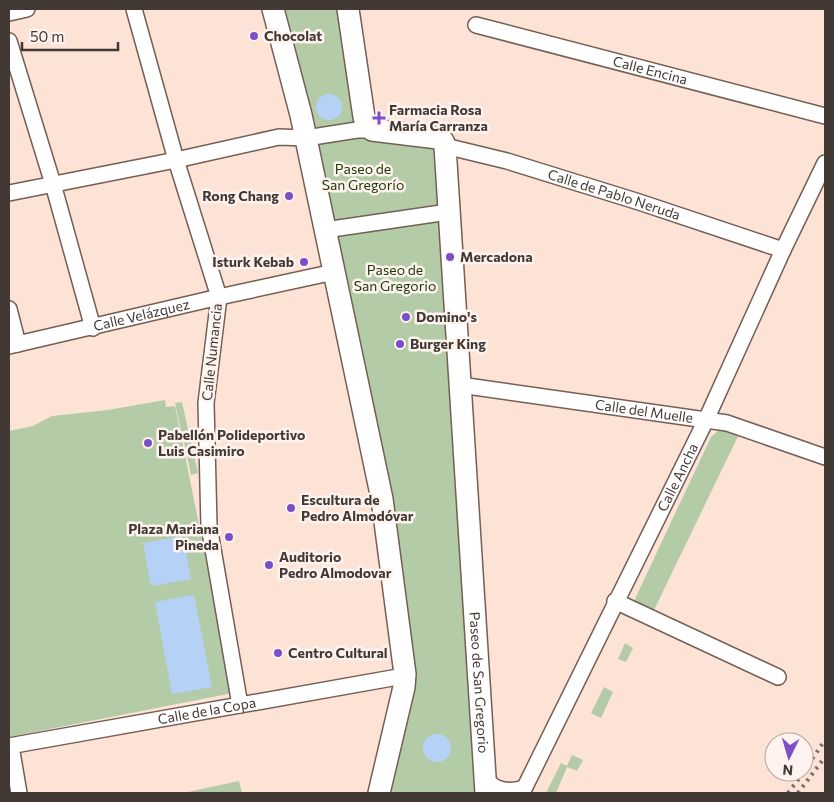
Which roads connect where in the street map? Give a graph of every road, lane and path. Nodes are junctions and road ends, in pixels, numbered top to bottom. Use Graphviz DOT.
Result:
graph roads {
  1 [pos="27,9"];
  2 [pos="134,9"];
  3 [pos="273,9"];
  4 [pos="348,9"];
  5 [pos="9,13"];
  6 [pos="476,25"];
  7 [pos="9,41"];
  8 [pos="825,116"];
  9 [pos="364,125"];
  10 [pos="308,138"];
  11 [pos="444,146"];
  12 [pos="176,160"];
  13 [pos="825,164"];
  14 [pos="53,184"];
  15 [pos="9,193"];
  16 [pos="448,212"];
  17 [pos="325,230"];
  18 [pos="784,250"];
  19 [pos="334,272"];
  20 [pos="219,297"];
  21 [pos="9,309"];
  22 [pos="93,328"];
  23 [pos="13,345"];
  24 [pos="460,385"];
  25 [pos="706,420"];
  26 [pos="825,458"];
  27 [pos="615,601"];
  28 [pos="405,674"];
  29 [pos="778,677"];
  30 [pos="240,705"];
  31 [pos="10,746"];
  32 [pos="486,785"];
  33 [pos="523,791"];
  34 [pos="19,793"];
  35 [pos="379,793"];
  1 -- 5 [label="street"];
  2 -- 12 [label="street, Calle Numancia"];
  3 -- 10 [label="main road"];
  4 -- 9 [label="main road"];
  6 -- 8 [label="street, Calle Encina"];
  7 -- 14 [label="street"];
  9 -- 10 [label="street"];
  9 -- 11 [label="main road"];
  10 -- 12 [label="street"];
  10 -- 17 [label="main road"];
  11 -- 16 [label="main road, Paseo de San Gregorio"];
  11 -- 18 [label="street, Calle de Pablo Neruda"];
  12 -- 14 [label="street"];
  12 -- 20 [label="street, Calle Numancia"];
  13 -- 18 [label="street, Calle Ancha"];
  14 -- 15 [label="street"];
  14 -- 22 [label="street"];
  16 -- 17 [label="street"];
  16 -- 24 [label="main road, Paseo de San Gregorio"];
  17 -- 19 [label="main road"];
  18 -- 25 [label="street, Calle Ancha"];
  19 -- 20 [label="street, Calle Velázquez"];
  19 -- 28 [label="main road"];
  20 -- 22 [label="street, Calle Velázquez"];
  20 -- 30 [label="street, Calle Numancia"];
  21 -- 23 [label="street"];
  22 -- 23 [label="street, Calle Velázquez"];
  24 -- 25 [label="street, Calle del Muelle"];
  24 -- 32 [label="main road, Paseo de San Gregorio"];
  25 -- 26 [label="street, Calle del Muelle"];
  25 -- 27 [label="street, Calle Ancha"];
  27 -- 29 [label="street"];
  27 -- 33 [label="street, Calle Ancha"];
  28 -- 30 [label="street, Calle de la Copa"];
  28 -- 35 [label="main road"];
  30 -- 31 [label="street, Calle de la Copa"];
  31 -- 34 [label="street"];
  32 -- 33 [label="street, Calle Ancha"];
}
